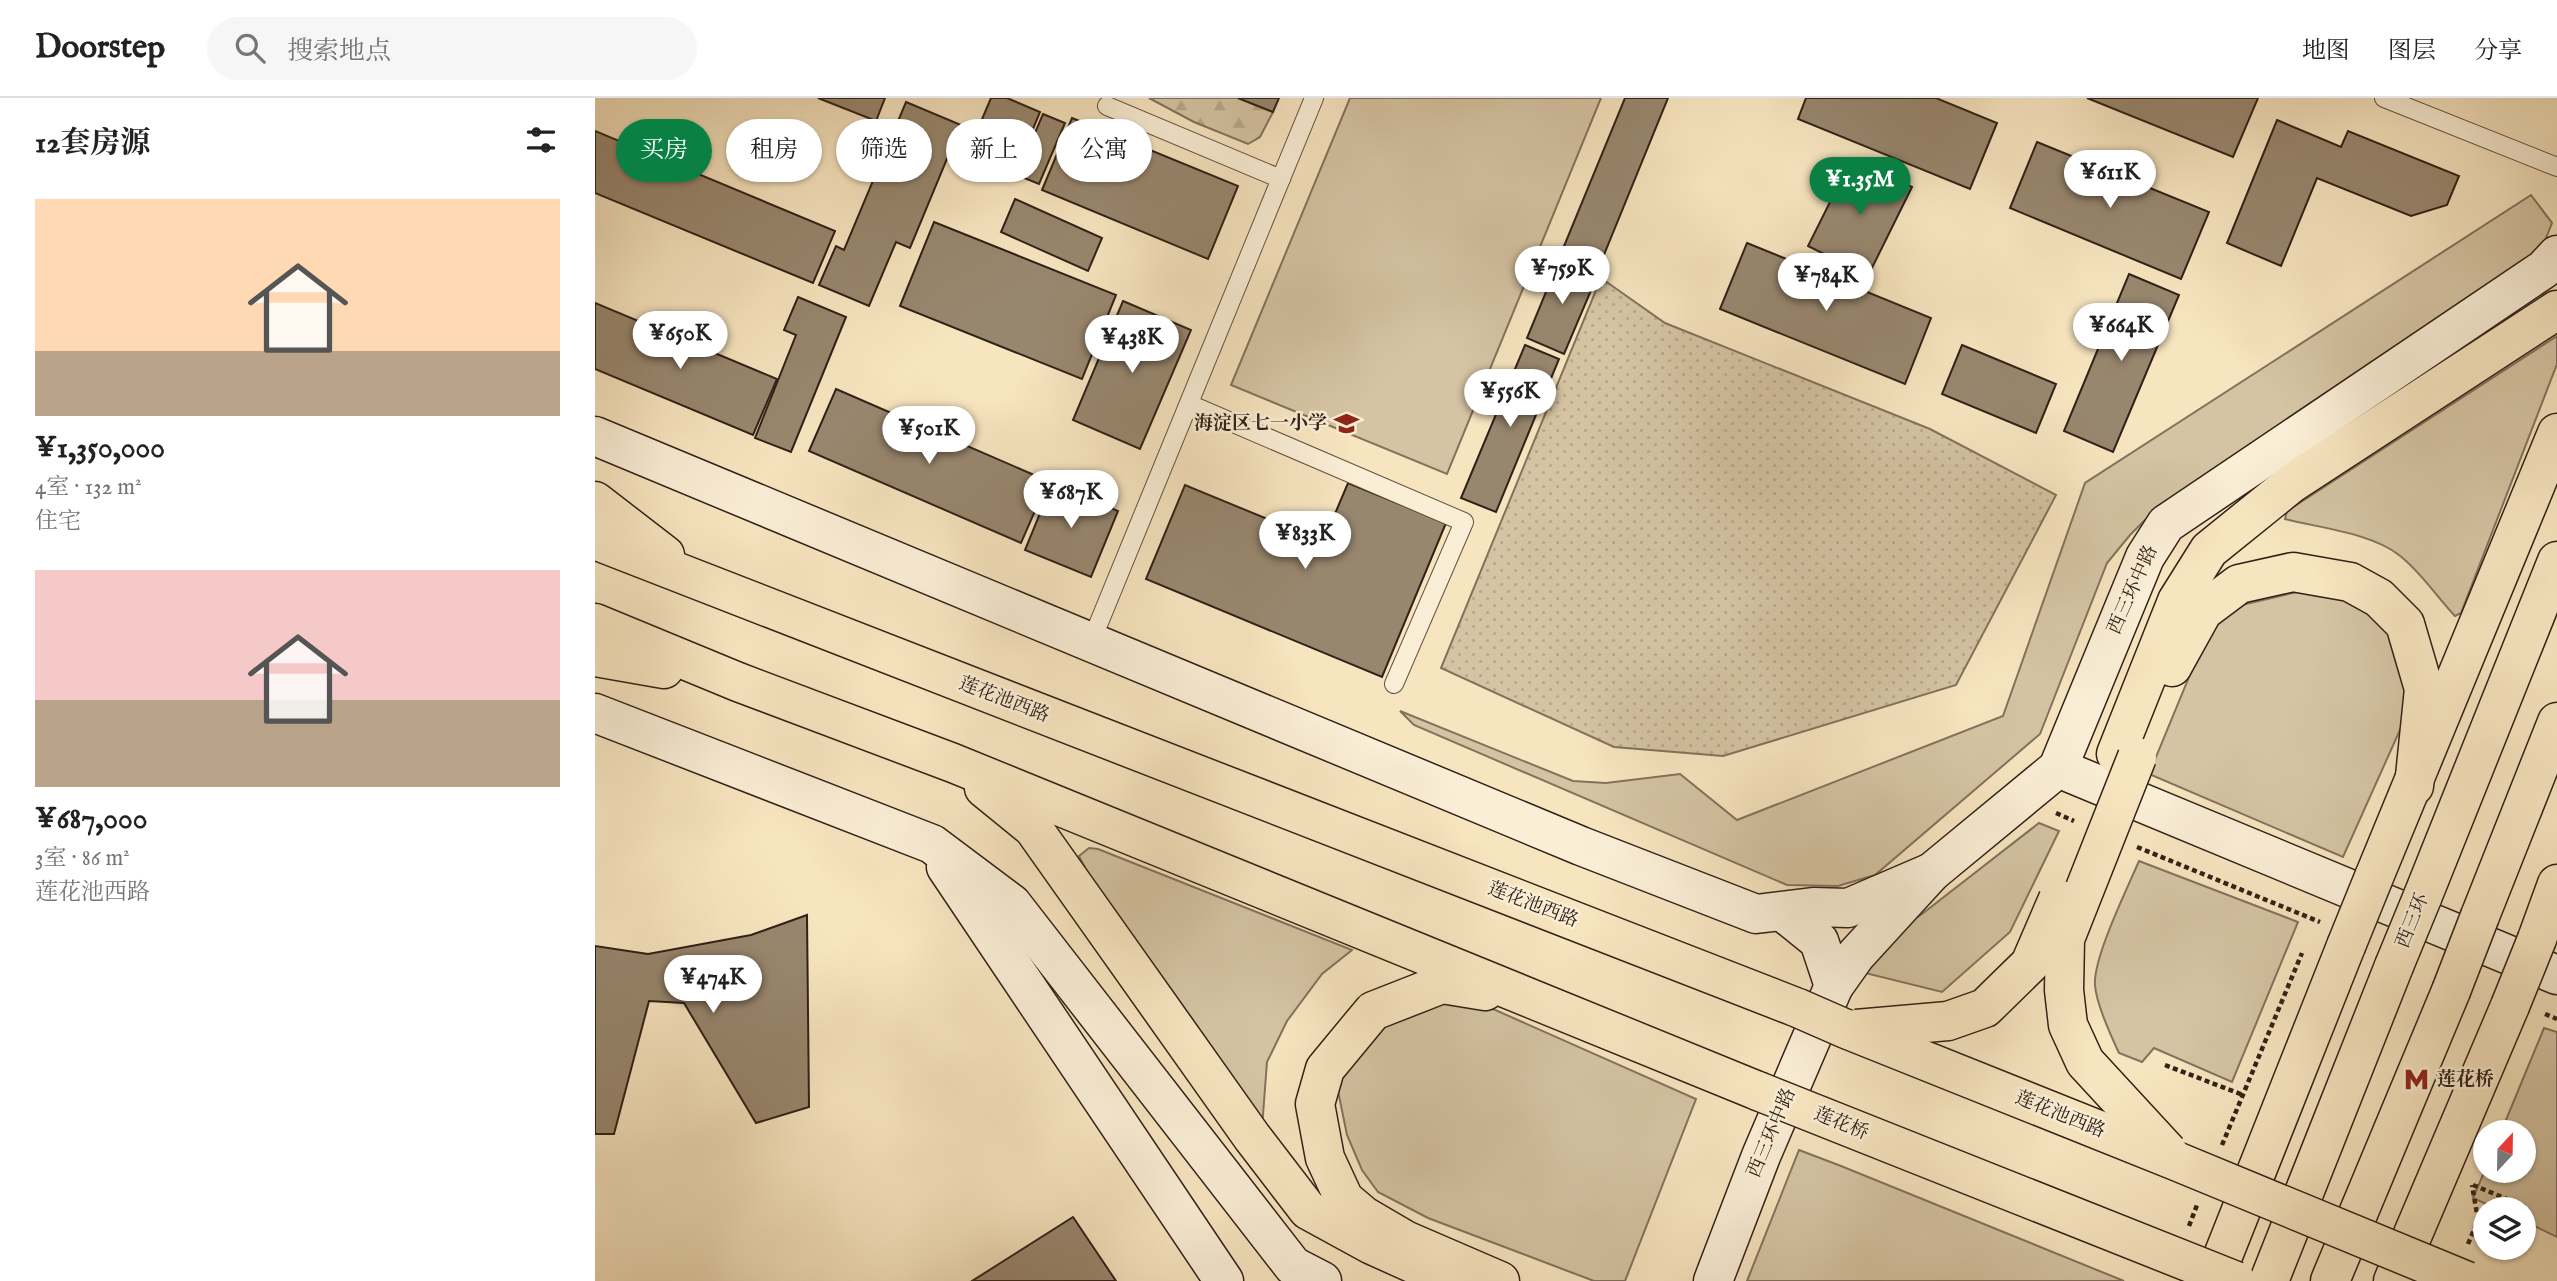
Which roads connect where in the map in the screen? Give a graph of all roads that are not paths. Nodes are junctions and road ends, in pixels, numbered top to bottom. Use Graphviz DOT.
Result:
graph roads {
  1 [pos="1314,98"];
  2 [pos="2384,98"];
  3 [pos="1107,106"];
  4 [pos="2557,167"];
  5 [pos="1281,179"];
  6 [pos="2557,255"];
  7 [pos="2557,310"];
  8 [pos="1189,404"];
  9 [pos="2557,433"];
  10 [pos="595,436"];
  11 [pos="595,501"];
  12 [pos="595,540"];
  13 [pos="2557,561"];
  14 [pos="700,583"];
  15 [pos="595,623"];
  16 [pos="1091,642"];
  17 [pos="595,657"];
  18 [pos="738,682"];
  19 [pos="1394,684"];
  20 [pos="595,713"];
  21 [pos="2557,722"];
  22 [pos="2126,755"];
  23 [pos="953,763"];
  24 [pos="2058,768"];
  25 [pos="2414,786"];
  26 [pos="932,844"];
  27 [pos="1932,872"];
  28 [pos="2557,884"];
  29 [pos="1783,912"];
  30 [pos="2557,975"];
  31 [pos="1834,986"];
  32 [pos="1538,1001"];
  33 [pos="1846,1029"];
  34 [pos="2176,1161"];
  35 [pos="2465,1269"];
  36 [pos="1224,1281"];
  37 [pos="1322,1281"];
  38 [pos="1453,1281"];
  39 [pos="1500,1281"];
  40 [pos="1713,1281"];
  41 [pos="2213,1281"];
  42 [pos="2236,1281"];
  43 [pos="2269,1281"];
  44 [pos="2330,1281"];
  45 [pos="2393,1281"];
  1 -- 5 [label="lane"];
  2 -- 4 [label="lane"];
  3 -- 5 [label="lane"];
  5 -- 8 [label="lane"];
  6 -- 24 [label="street, 西三环中路"];
  7 -- 22 [label="highway"];
  8 -- 16 [label="lane"];
  8 -- 19 [label="lane"];
  9 -- 25 [label="highway"];
  10 -- 16 [label="street"];
  11 -- 14 [label="highway"];
  12 -- 14 [label="highway, 莲花池西路"];
  13 -- 43 [label="highway, 西三环, bridge"];
  14 -- 33 [label="highway, 莲花池西路, bridge"];
  15 -- 18 [label="highway"];
  16 -- 29 [label="street"];
  17 -- 18 [label="highway"];
  18 -- 23 [label="highway"];
  20 -- 26 [label="street"];
  21 -- 44 [label="highway, bridge"];
  22 -- 25 [label="highway"];
  22 -- 33 [label="highway, bridge"];
  22 -- 34 [label="highway, bridge"];
  23 -- 32 [label="highway"];
  23 -- 38 [label="highway"];
  24 -- 27 [label="street, 西三环中路"];
  24 -- 30 [label="street"];
  25 -- 41 [label="highway, bridge"];
  26 -- 36 [label="street"];
  26 -- 37 [label="street"];
  27 -- 29 [label="street"];
  27 -- 31 [label="street, 西三环中路"];
  28 -- 45 [label="highway, bridge"];
  29 -- 31 [label="street"];
  31 -- 40 [label="street, 西三环中路"];
  32 -- 39 [label="highway"];
  32 -- 42 [label="highway, 莲花桥, bridge"];
  33 -- 34 [label="highway, 莲花池西路, bridge"];
  34 -- 35 [label="highway, 莲花池西路, bridge"];
}
